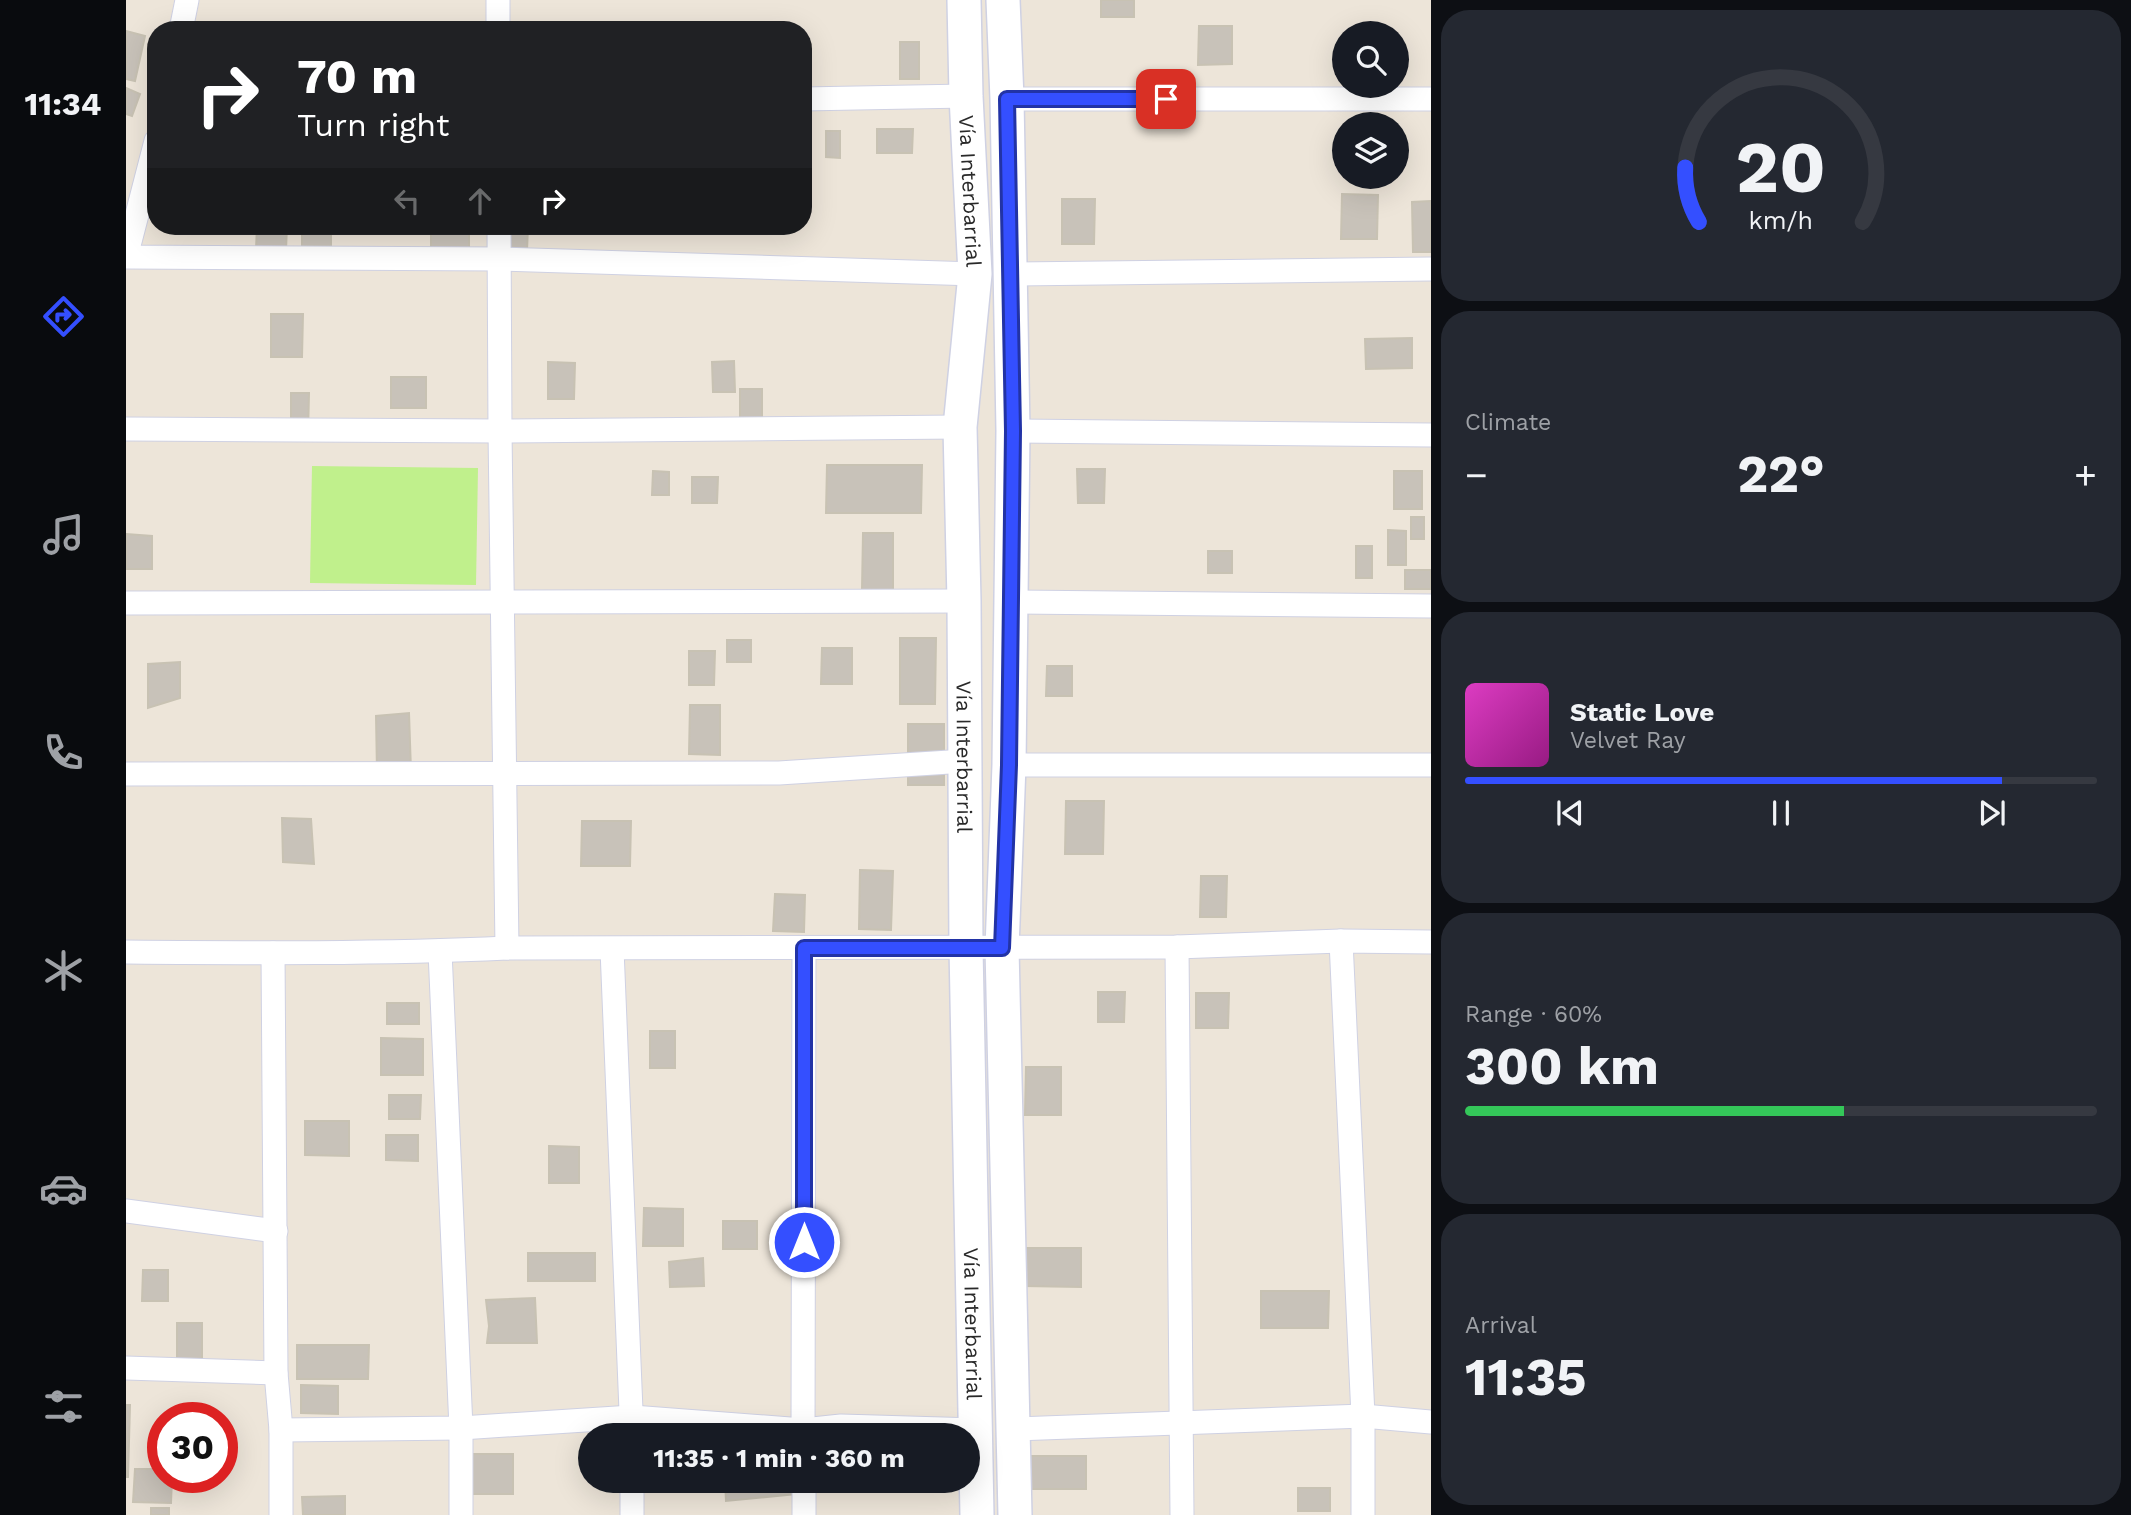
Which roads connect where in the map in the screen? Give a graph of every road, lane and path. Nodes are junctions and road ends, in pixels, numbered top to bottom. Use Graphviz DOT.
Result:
graph roads {
  1 [pos="187,0"];
  2 [pos="498,0"];
  3 [pos="964,0"];
  4 [pos="1003,0"];
  5 [pos="183,21"];
  6 [pos="498,21"];
  7 [pos="966,96"];
  8 [pos="812,99"];
  9 [pos="1007,99"];
  10 [pos="1431,99"];
  11 [pos="147,174"];
  12 [pos="499,235"];
  13 [pos="127,248"];
  14 [pos="500,259"];
  15 [pos="1431,269"];
  16 [pos="975,274"];
  17 [pos="1010,274"];
  18 [pos="960,427"];
  19 [pos="126,429"];
  20 [pos="500,431"];
  21 [pos="1013,431"];
  22 [pos="1431,435"];
  23 [pos="502,601"];
  24 [pos="964,601"];
  25 [pos="1011,602"];
  26 [pos="126,603"];
  27 [pos="1431,606"];
  28 [pos="965,761"];
  29 [pos="1009,765"];
  30 [pos="1431,765"];
  31 [pos="126,774"];
  32 [pos="503,774"];
  33 [pos="1340,941"];
  34 [pos="1431,942"];
  35 [pos="966,947"];
  36 [pos="1177,947"];
  37 [pos="507,948"];
  38 [pos="612,948"];
  39 [pos="804,948"];
  40 [pos="1002,948"];
  41 [pos="440,951"];
  42 [pos="126,952"];
  43 [pos="273,953"];
  44 [pos="126,1211"];
  45 [pos="276,1231"];
  46 [pos="126,1368"];
  47 [pos="276,1373"];
  48 [pos="1363,1416"];
  49 [pos="1431,1422"];
  50 [pos="632,1423"];
  51 [pos="803,1423"];
  52 [pos="976,1423"];
  53 [pos="1182,1423"];
  54 [pos="578,1427"];
  55 [pos="461,1428"];
  56 [pos="1015,1429"];
  57 [pos="281,1430"];
  58 [pos="632,1493"];
  59 [pos="804,1493"];
  60 [pos="977,1493"];
  61 [pos="281,1515"];
  62 [pos="461,1515"];
  63 [pos="632,1515"];
  64 [pos="804,1515"];
  65 [pos="977,1515"];
  66 [pos="1016,1515"];
  67 [pos="1182,1515"];
  68 [pos="1363,1515"];
  1 -- 5 [label="street"];
  2 -- 6 [label="street"];
  3 -- 7 [label="main road, Vía Interbarrial"];
  4 -- 9 [label="main road, Vía Interbarrial"];
  7 -- 8 [label="street"];
  7 -- 16 [label="main road, Vía Interbarrial"];
  9 -- 10 [label="street"];
  9 -- 17 [label="main road, Vía Interbarrial"];
  11 -- 13 [label="street"];
  12 -- 14 [label="street"];
  13 -- 14 [label="street"];
  14 -- 16 [label="street"];
  14 -- 20 [label="street"];
  15 -- 17 [label="street"];
  16 -- 18 [label="main road, Vía Interbarrial"];
  17 -- 21 [label="main road, Vía Interbarrial"];
  18 -- 20 [label="street"];
  18 -- 24 [label="main road, Vía Interbarrial"];
  19 -- 20 [label="street"];
  20 -- 23 [label="street"];
  21 -- 22 [label="street"];
  21 -- 25 [label="main road, Vía Interbarrial"];
  23 -- 24 [label="street"];
  23 -- 26 [label="street"];
  23 -- 32 [label="street"];
  24 -- 28 [label="main road, Vía Interbarrial"];
  25 -- 27 [label="street"];
  25 -- 29 [label="main road, Vía Interbarrial"];
  28 -- 32 [label="street"];
  28 -- 35 [label="main road, Vía Interbarrial"];
  29 -- 30 [label="street"];
  29 -- 40 [label="main road, Vía Interbarrial"];
  31 -- 32 [label="street"];
  32 -- 37 [label="street"];
  33 -- 34 [label="street"];
  33 -- 36 [label="street"];
  33 -- 48 [label="street"];
  35 -- 39 [label="street"];
  35 -- 40 [label="street"];
  35 -- 52 [label="main road, Vía Interbarrial"];
  36 -- 40 [label="street"];
  36 -- 53 [label="street"];
  37 -- 38 [label="street"];
  37 -- 41 [label="street"];
  38 -- 39 [label="street"];
  38 -- 50 [label="street"];
  39 -- 51 [label="street"];
  40 -- 56 [label="main road, Vía Interbarrial"];
  41 -- 43 [label="street"];
  41 -- 55 [label="street"];
  42 -- 43 [label="street"];
  43 -- 45 [label="street"];
  44 -- 45 [label="street"];
  45 -- 47 [label="street"];
  46 -- 47 [label="street"];
  47 -- 57 [label="street"];
  48 -- 49 [label="street"];
  48 -- 53 [label="street"];
  48 -- 68 [label="street"];
  53 -- 56 [label="street"];
  53 -- 67 [label="street"];
  54 -- 55 [label="street"];
  55 -- 57 [label="street"];
  55 -- 62 [label="street"];
  56 -- 66 [label="main road, Vía Interbarrial"];
  57 -- 61 [label="street"];
  58 -- 63 [label="street"];
  59 -- 64 [label="street"];
  60 -- 65 [label="main road, Vía Interbarrial"];
}
